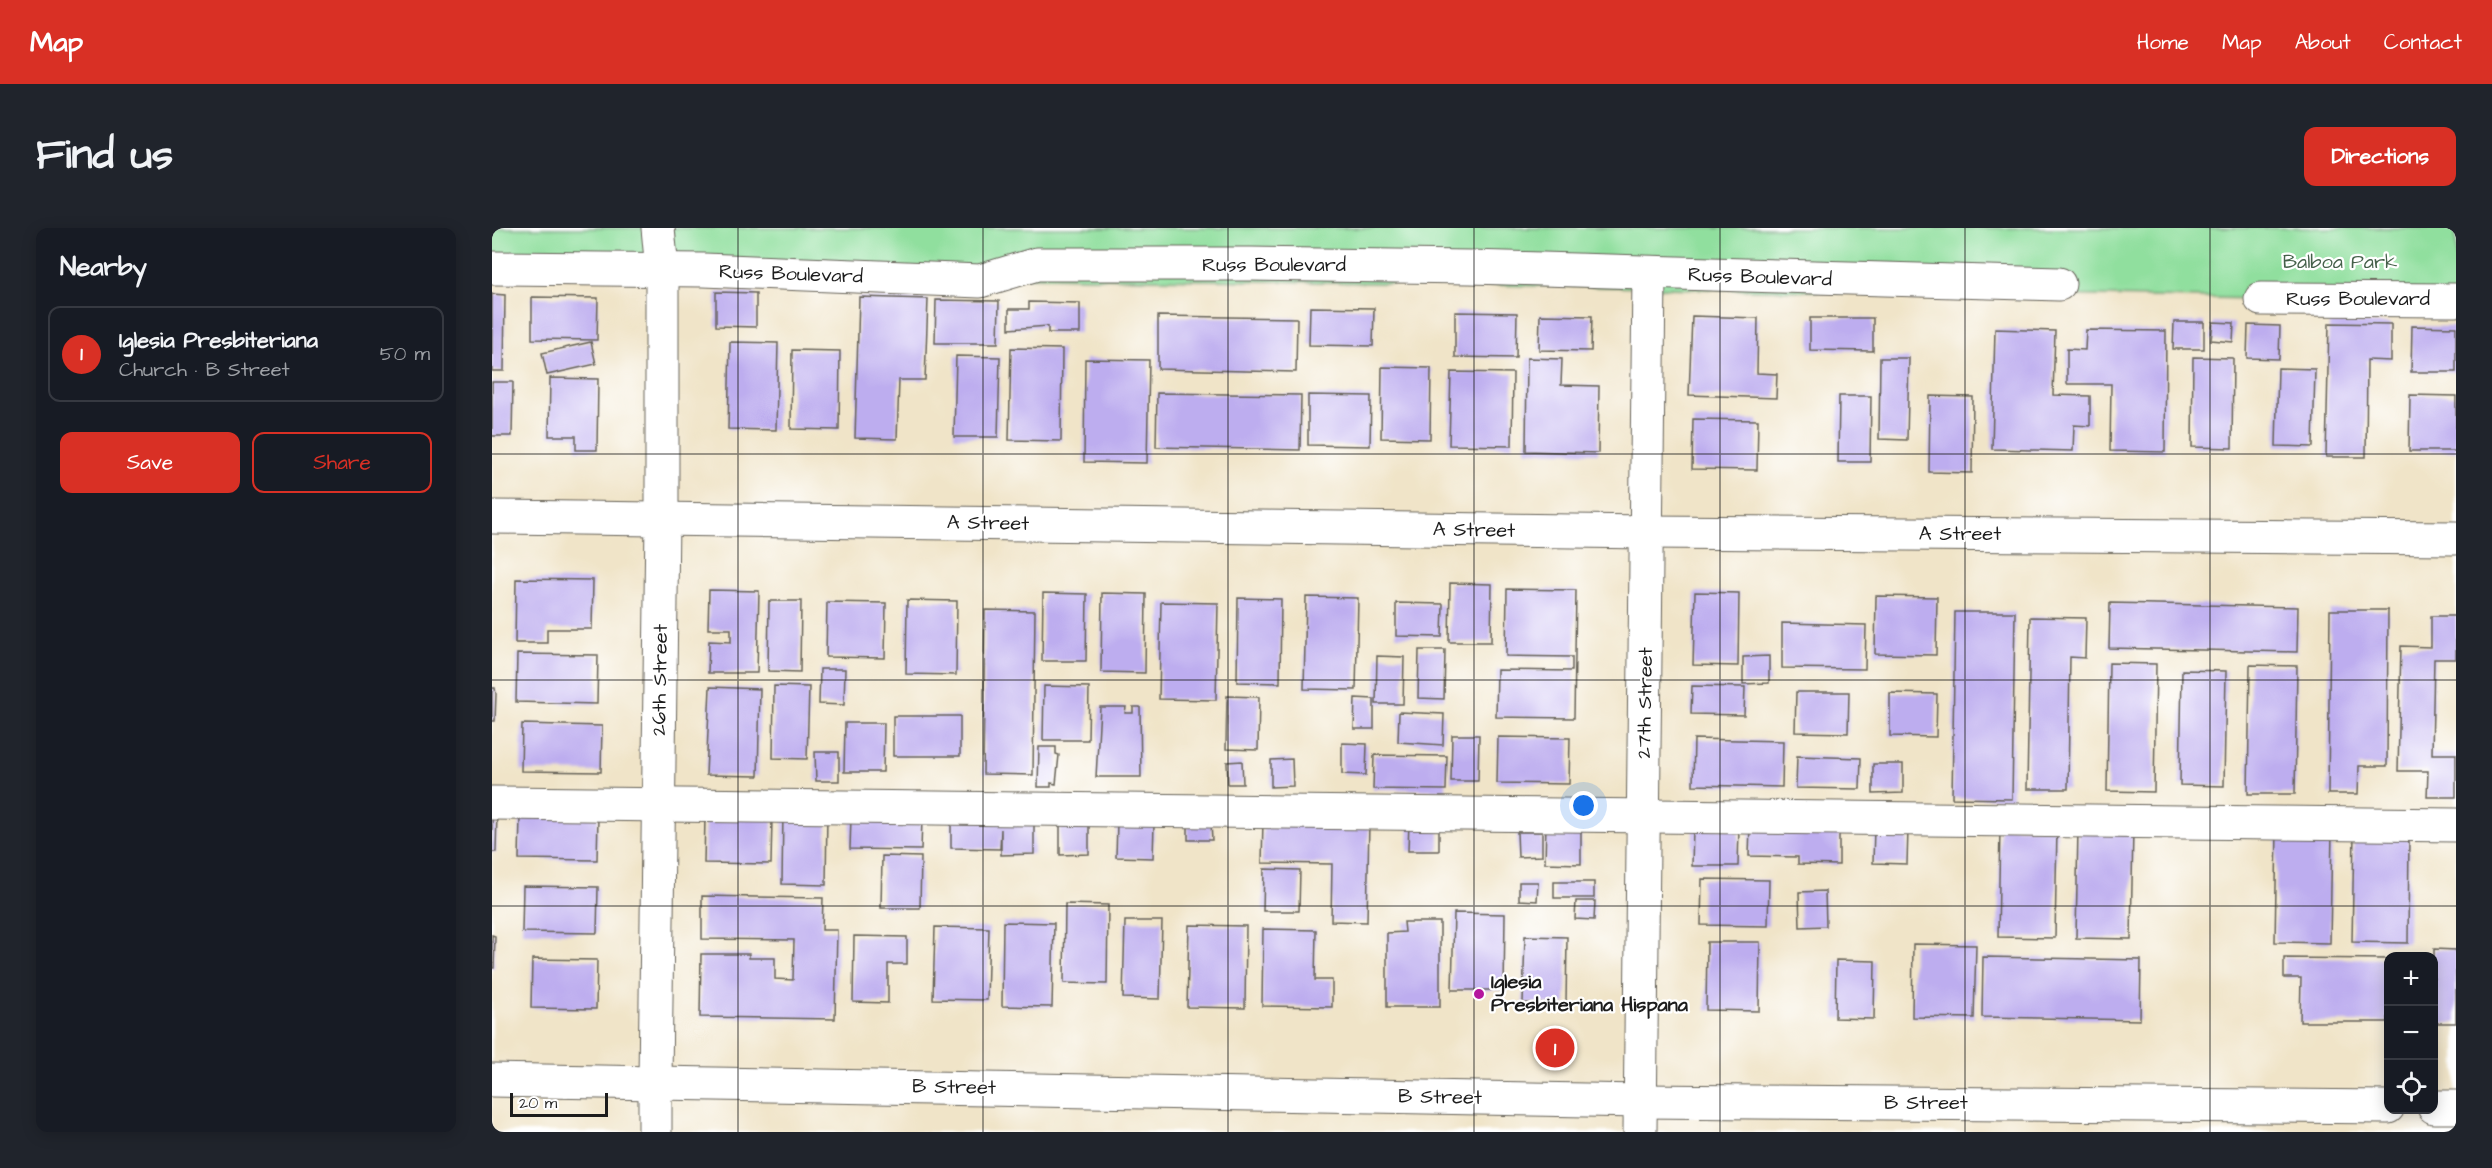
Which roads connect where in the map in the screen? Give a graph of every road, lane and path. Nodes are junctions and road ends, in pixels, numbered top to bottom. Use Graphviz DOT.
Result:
graph roads {
  1 [pos="658,228"];
  2 [pos="492,268"];
  3 [pos="662,270"];
  4 [pos="1648,274"];
  5 [pos="2059,284"];
  6 [pos="2260,299"];
  7 [pos="2456,300"];
  8 [pos="492,518"];
  9 [pos="662,519"];
  10 [pos="1648,532"];
  11 [pos="2456,538"];
  12 [pos="492,803"];
  13 [pos="658,805"];
  14 [pos="1644,816"];
  15 [pos="2456,825"];
  16 [pos="492,1080"];
  17 [pos="655,1081"];
  18 [pos="2384,1107"];
  19 [pos="2438,1107"];
  20 [pos="2456,1107"];
  21 [pos="1641,1117"];
  22 [pos="655,1132"];
  1 -- 3 [label="street, 26th Street"];
  2 -- 3 [label="street, Russ Boulevard"];
  3 -- 4 [label="street, Russ Boulevard"];
  3 -- 9 [label="street, 26th Street"];
  4 -- 5 [label="street, Russ Boulevard"];
  4 -- 10 [label="street, 27th Street"];
  6 -- 7 [label="street, Russ Boulevard"];
  8 -- 9 [label="street, A Street"];
  9 -- 10 [label="street, A Street"];
  9 -- 13 [label="street, 26th Street"];
  10 -- 11 [label="street, A Street"];
  10 -- 14 [label="street, 27th Street"];
  12 -- 13 [label="street"];
  13 -- 14 [label="street"];
  13 -- 17 [label="street, 26th Street"];
  14 -- 15 [label="street"];
  14 -- 21 [label="street, 27th Street"];
  16 -- 17 [label="street, B Street"];
  17 -- 21 [label="street, B Street"];
  17 -- 22 [label="street, 26th Street"];
  18 -- 21 [label="street, B Street"];
  19 -- 20 [label="street"];
}
